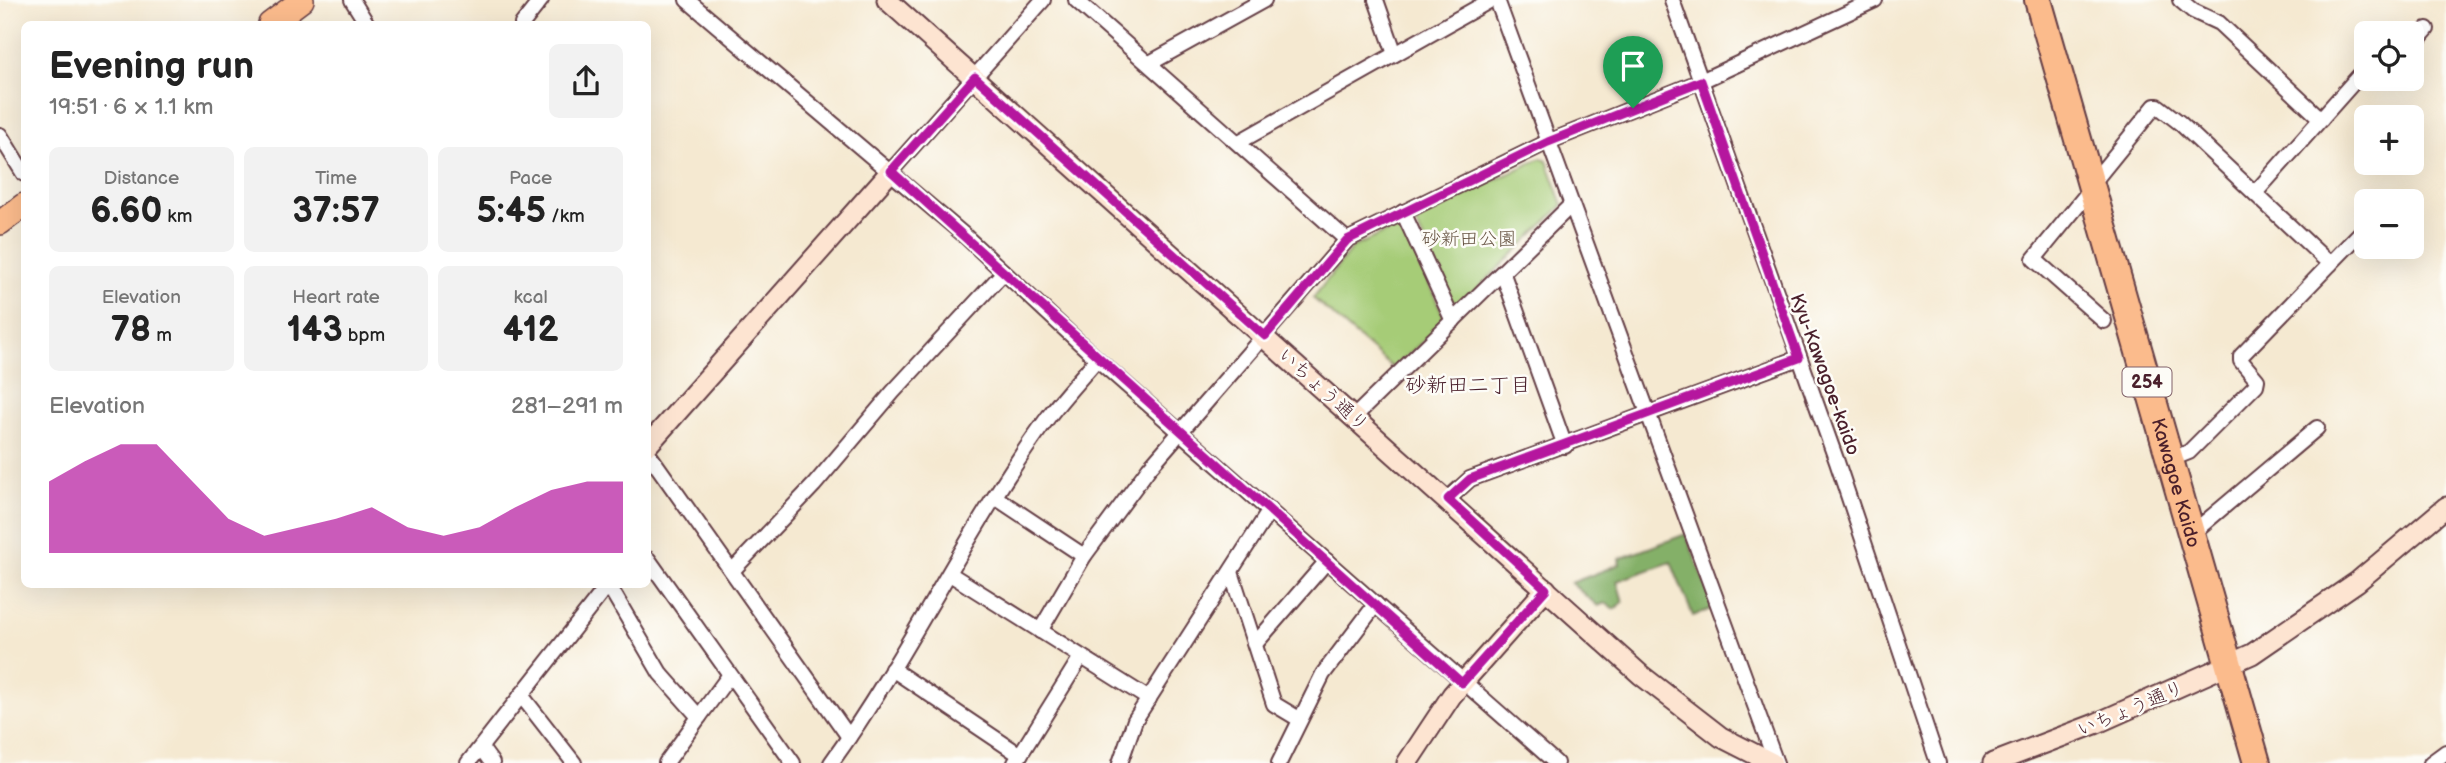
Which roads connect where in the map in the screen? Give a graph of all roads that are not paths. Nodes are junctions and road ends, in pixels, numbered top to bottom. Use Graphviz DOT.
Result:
graph roads {
  1 [pos="352,0"];
  2 [pos="541,0"];
  3 [pos="687,0"];
  4 [pos="887,0"];
  5 [pos="1043,0"];
  6 [pos="1076,0"];
  7 [pos="1264,0"];
  8 [pos="1376,0"];
  9 [pos="1491,0"];
  10 [pos="1497,0"];
  11 [pos="1672,0"];
  12 [pos="1875,0"];
  13 [pos="2038,0"];
  14 [pos="2180,0"];
  15 [pos="365,21"];
  16 [pos="524,21"];
  17 [pos="2427,29"];
  18 [pos="2424,32"];
  19 [pos="1395,54"];
  20 [pos="1150,63"];
  21 [pos="975,77"];
  22 [pos="1701,81"];
  23 [pos="2354,82"];
  24 [pos="2321,119"];
  25 [pos="0,135"];
  26 [pos="1239,142"];
  27 [pos="1548,142"];
  28 [pos="21,169"];
  29 [pos="891,171"];
  30 [pos="2091,186"];
  31 [pos="2255,193"];
  32 [pos="1570,206"];
  33 [pos="21,207"];
  34 [pos="1403,212"];
  35 [pos="0,223"];
  36 [pos="2354,239"];
  37 [pos="1347,240"];
  38 [pos="2330,264"];
  39 [pos="1004,272"];
  40 [pos="1503,274"];
  41 [pos="1453,321"];
  42 [pos="2104,321"];
  43 [pos="1265,336"];
  44 [pos="1799,358"];
  45 [pos="1097,359"];
  46 [pos="1648,415"];
  47 [pos="1354,417"];
  48 [pos="2317,428"];
  49 [pos="1181,432"];
  50 [pos="651,441"];
  51 [pos="1565,446"];
  52 [pos="651,457"];
  53 [pos="2169,460"];
  54 [pos="995,497"];
  55 [pos="1448,499"];
  56 [pos="2445,509"];
  57 [pos="1270,510"];
  58 [pos="2190,535"];
  59 [pos="1084,556"];
  60 [pos="1327,561"];
  61 [pos="651,563"];
  62 [pos="732,571"];
  63 [pos="1231,572"];
  64 [pos="950,574"];
  65 [pos="1546,589"];
  66 [pos="1376,604"];
  67 [pos="1040,631"];
  68 [pos="1255,644"];
  69 [pos="1081,657"];
  70 [pos="2228,666"];
  71 [pos="892,669"];
  72 [pos="729,676"];
  73 [pos="1462,683"];
  74 [pos="522,695"];
  75 [pos="1149,699"];
  76 [pos="699,717"];
  77 [pos="1300,719"];
  78 [pos="849,737"];
  79 [pos="481,748"];
  80 [pos="2446,751"];
  81 [pos="1018,759"];
  82 [pos="1551,761"];
  83 [pos="468,763"];
  84 [pos="492,763"];
  85 [pos="574,763"];
  86 [pos="666,763"];
  87 [pos="793,763"];
  88 [pos="831,763"];
  89 [pos="1120,763"];
  90 [pos="1279,763"];
  91 [pos="1407,763"];
  92 [pos="1774,763"];
  93 [pos="1938,763"];
  94 [pos="1993,763"];
  95 [pos="2257,763"];
  96 [pos="2431,763"];
  1 -- 15 [label="street"];
  2 -- 16 [label="street"];
  3 -- 29 [label="street"];
  4 -- 21 [label="street, いちょう通り"];
  5 -- 21 [label="street"];
  6 -- 20 [label="street"];
  7 -- 20 [label="street"];
  8 -- 19 [label="street"];
  9 -- 19 [label="street"];
  10 -- 27 [label="street"];
  11 -- 22 [label="street, Kyu-Kawagoe-kaido"];
  12 -- 22 [label="street"];
  13 -- 30 [label="highway, Kawagoe Kaido / 254"];
  14 -- 24 [label="street"];
  17 -- 18 [label="street"];
  19 -- 26 [label="street"];
  20 -- 26 [label="street"];
  21 -- 29 [label="street"];
  21 -- 43 [label="street, いちょう通り"];
  22 -- 27 [label="street"];
  22 -- 44 [label="street, Kyu-Kawagoe-kaido"];
  23 -- 24 [label="street"];
  24 -- 31 [label="street"];
  25 -- 28 [label="street"];
  26 -- 37 [label="street"];
  27 -- 32 [label="street"];
  27 -- 34 [label="street"];
  29 -- 39 [label="street"];
  29 -- 50 [label="street"];
  30 -- 31 [label="street"];
  30 -- 42 [label="street"];
  30 -- 53 [label="highway, Kawagoe Kaido / 254"];
  31 -- 38 [label="street"];
  32 -- 40 [label="street"];
  32 -- 46 [label="street"];
  33 -- 35 [label="main road"];
  34 -- 37 [label="street"];
  34 -- 41 [label="street"];
  36 -- 38 [label="street"];
  37 -- 43 [label="street"];
  38 -- 53 [label="street"];
  39 -- 45 [label="street"];
  39 -- 62 [label="street"];
  40 -- 41 [label="street"];
  40 -- 51 [label="street"];
  41 -- 47 [label="street"];
  43 -- 47 [label="street, いちょう通り"];
  43 -- 49 [label="street"];
  44 -- 46 [label="street"];
  44 -- 93 [label="street, Kyu-Kawagoe-kaido"];
  45 -- 49 [label="street"];
  45 -- 54 [label="street"];
  46 -- 51 [label="street"];
  46 -- 92 [label="street"];
  47 -- 55 [label="street, いちょう通り"];
  48 -- 58 [label="street"];
  49 -- 57 [label="street"];
  49 -- 59 [label="street"];
  51 -- 55 [label="street"];
  52 -- 62 [label="street"];
  53 -- 58 [label="highway, Kawagoe Kaido / 254"];
  54 -- 59 [label="street"];
  54 -- 64 [label="street"];
  55 -- 65 [label="street, いちょう通り"];
  56 -- 70 [label="street, いちょう通り"];
  57 -- 60 [label="street"];
  57 -- 63 [label="street"];
  58 -- 70 [label="highway, Kawagoe Kaido / 254"];
  59 -- 67 [label="street"];
  60 -- 66 [label="street"];
  60 -- 68 [label="street"];
  61 -- 72 [label="street"];
  62 -- 78 [label="street"];
  63 -- 68 [label="street"];
  63 -- 75 [label="street"];
  64 -- 67 [label="street"];
  64 -- 71 [label="street"];
  65 -- 73 [label="street"];
  65 -- 92 [label="street, いちょう通り"];
  66 -- 73 [label="street"];
  66 -- 77 [label="street"];
  67 -- 69 [label="street"];
  68 -- 77 [label="street"];
  69 -- 75 [label="street"];
  69 -- 81 [label="street"];
  70 -- 94 [label="street, いちょう通り"];
  70 -- 95 [label="highway, Kawagoe Kaido / 254"];
  71 -- 78 [label="street"];
  71 -- 81 [label="street"];
  72 -- 76 [label="street"];
  72 -- 87 [label="street"];
  73 -- 82 [label="street"];
  73 -- 91 [label="street"];
  74 -- 76 [label="street"];
  74 -- 79 [label="street"];
  74 -- 85 [label="street"];
  75 -- 89 [label="street"];
  76 -- 86 [label="street"];
  77 -- 90 [label="street"];
  78 -- 88 [label="street"];
  79 -- 83 [label="street"];
  79 -- 84 [label="street"];
  80 -- 96 [label="street"];
}
